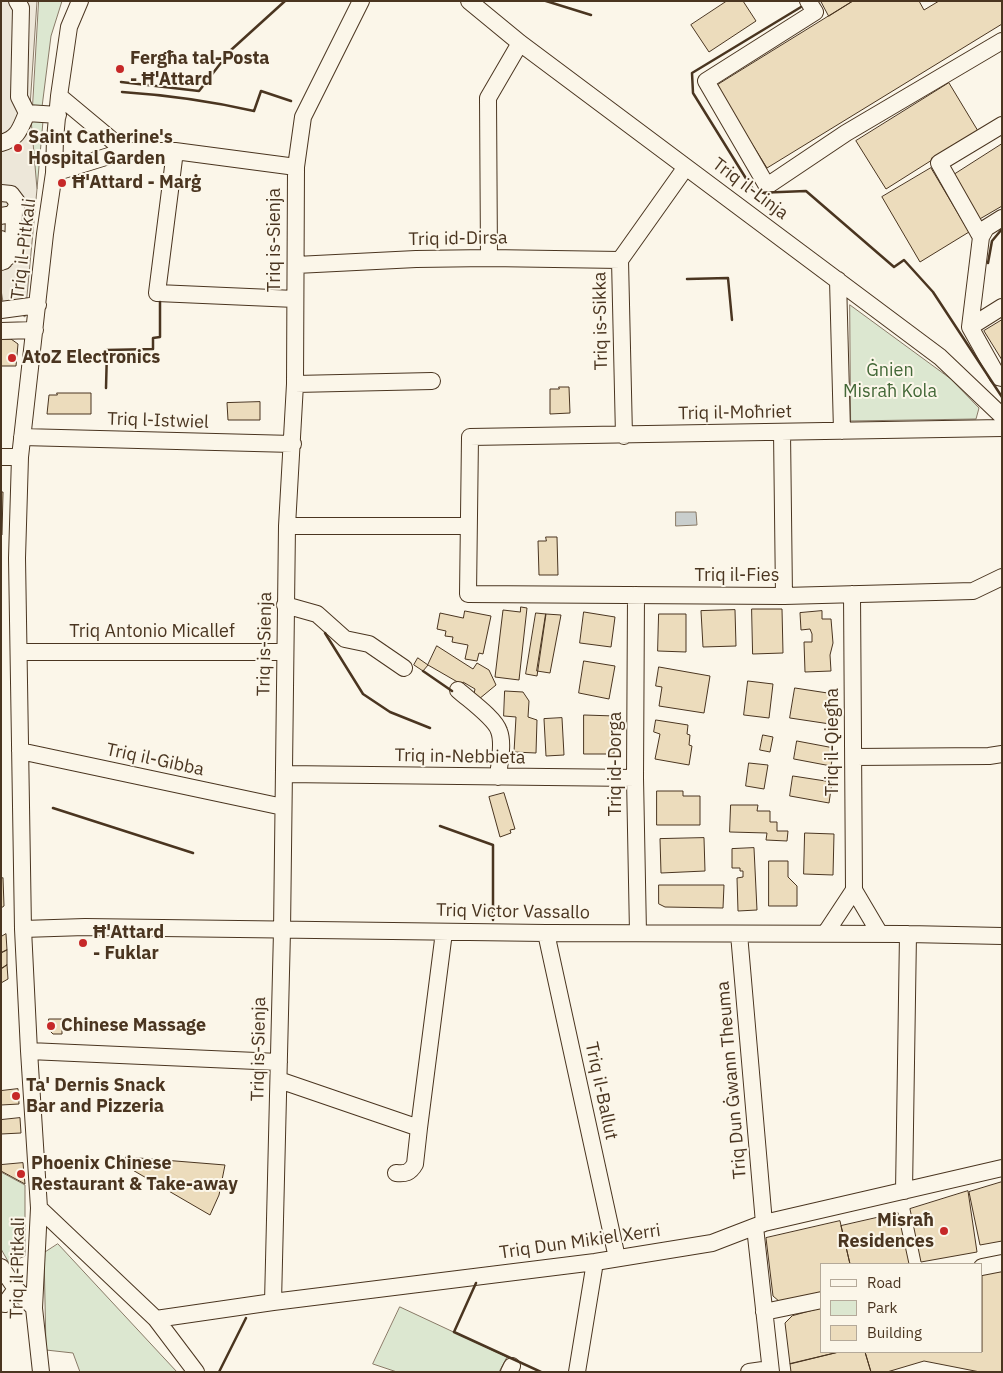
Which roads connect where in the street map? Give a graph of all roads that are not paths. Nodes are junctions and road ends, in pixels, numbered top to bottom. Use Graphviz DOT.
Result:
graph roads {
  1 [pos="17,1"];
  2 [pos="80,1"];
  3 [pos="361,1"];
  4 [pos="469,1"];
  5 [pos="808,1"];
  6 [pos="1002,41"];
  7 [pos="520,43"];
  8 [pos="59,96"];
  9 [pos="19,97"];
  10 [pos="27,113"];
  11 [pos="58,115"];
  12 [pos="1002,125"];
  13 [pos="19,131"];
  14 [pos="1,142"];
  15 [pos="125,151"];
  16 [pos="175,151"];
  17 [pos="296,166"];
  18 [pos="686,166"];
  19 [pos="54,173"];
  20 [pos="1,194"];
  21 [pos="8,214"];
  22 [pos="1002,218"];
  23 [pos="980,237"];
  24 [pos="1,239"];
  25 [pos="489,258"];
  26 [pos="620,260"];
  27 [pos="3,262"];
  28 [pos="296,265"];
  29 [pos="838,280"];
  30 [pos="295,299"];
  31 [pos="38,305"];
  32 [pos="1002,307"];
  33 [pos="1,310"];
  34 [pos="970,327"];
  35 [pos="35,330"];
  36 [pos="1,332"];
  37 [pos="1002,378"];
  38 [pos="432,381"];
  39 [pos="295,384"];
  40 [pos="1002,416"];
  41 [pos="1002,428"];
  42 [pos="842,431"];
  43 [pos="782,432"];
  44 [pos="624,436"];
  45 [pos="22,438"];
  46 [pos="292,444"];
  47 [pos="1,457"];
  48 [pos="20,457"];
  49 [pos="286,526"];
  50 [pos="468,526"];
  51 [pos="17,558"];
  52 [pos="1,564"];
  53 [pos="1002,577"];
  54 [pos="852,594"];
  55 [pos="636,595"];
  56 [pos="784,596"];
  57 [pos="285,605"];
  58 [pos="19,652"];
  59 [pos="285,652"];
  60 [pos="404,668"];
  61 [pos="458,690"];
  62 [pos="20,752"];
  63 [pos="1002,754"];
  64 [pos="854,756"];
  65 [pos="284,774"];
  66 [pos="498,778"];
  67 [pos="635,778"];
  68 [pos="283,807"];
  69 [pos="854,890"];
  70 [pos="23,929"];
  71 [pos="282,931"];
  72 [pos="444,932"];
  73 [pos="546,933"];
  74 [pos="638,933"];
  75 [pos="739,934"];
  76 [pos="825,934"];
  77 [pos="880,934"];
  78 [pos="908,934"];
  79 [pos="1002,936"];
  80 [pos="29,1051"];
  81 [pos="279,1062"];
  82 [pos="279,1080"];
  83 [pos="418,1128"];
  84 [pos="1002,1168"];
  85 [pos="396,1173"];
  86 [pos="904,1191"];
  87 [pos="39,1208"];
  88 [pos="760,1225"];
  89 [pos="617,1258"];
  90 [pos="595,1262"];
  91 [pos="1002,1263"];
  92 [pos="1,1267"];
  93 [pos="983,1267"];
  94 [pos="16,1289"];
  95 [pos="820,1300"];
  96 [pos="273,1302"];
  97 [pos="6,1304"];
  98 [pos="34,1308"];
  99 [pos="764,1312"];
  100 [pos="156,1319"];
  101 [pos="770,1370"];
  102 [pos="41,1372"];
  103 [pos="196,1372"];
  104 [pos="577,1372"];
  105 [pos="749,1372"];
  1 -- 9 [label="street"];
  2 -- 8 [label="street, Triq il-Pitkali"];
  3 -- 17 [label="street, Triq is-Sienja"];
  4 -- 7 [label="street, Triq il-Linja"];
  5 -- 6 [label="street"];
  7 -- 18 [label="street, Triq il-Linja"];
  7 -- 25 [label="street"];
  8 -- 11 [label="street, Triq il-Pitkali"];
  8 -- 15 [label="street"];
  9 -- 10 [label="street"];
  9 -- 13 [label="street"];
  10 -- 11 [label="street"];
  10 -- 13 [label="street"];
  11 -- 19 [label="street, Triq il-Pitkali"];
  12 -- 23 [label="street"];
  13 -- 14 [label="street"];
  15 -- 16 [label="street"];
  15 -- 19 [label="street"];
  16 -- 17 [label="street"];
  16 -- 30 [label="street"];
  17 -- 28 [label="street, Triq is-Sienja"];
  18 -- 26 [label="street, Triq is-Sikka"];
  18 -- 29 [label="street, Triq il-Linja"];
  19 -- 31 [label="street, Triq il-Pitkali"];
  20 -- 21 [label="street"];
  21 -- 27 [label="street"];
  22 -- 23 [label="street"];
  23 -- 34 [label="street"];
  24 -- 27 [label="street"];
  25 -- 26 [label="street, Triq id-Dirsa"];
  25 -- 28 [label="street, Triq id-Dirsa"];
  26 -- 44 [label="street, Triq is-Sikka"];
  28 -- 30 [label="street, Triq is-Sienja"];
  29 -- 40 [label="street, Triq il-Linja"];
  29 -- 42 [label="street"];
  30 -- 39 [label="street, Triq is-Sienja"];
  31 -- 33 [label="street"];
  31 -- 35 [label="street, Triq il-Pitkali"];
  32 -- 34 [label="street"];
  34 -- 37 [label="street"];
  35 -- 36 [label="street"];
  35 -- 45 [label="street, Triq il-Pitkali"];
  38 -- 39 [label="street"];
  39 -- 46 [label="street, Triq is-Sienja"];
  41 -- 42 [label="street, Triq il-Moħriet"];
  42 -- 43 [label="street, Triq il-Moħriet"];
  43 -- 44 [label="street, Triq il-Moħriet"];
  43 -- 56 [label="street"];
  44 -- 50 [label="street, Triq il-Moħriet"];
  45 -- 46 [label="street, Triq l-Istwiel"];
  45 -- 48 [label="street, Triq il-Pitkali"];
  46 -- 49 [label="street, Triq is-Sienja"];
  47 -- 48 [label="street"];
  48 -- 51 [label="street, Triq il-Pitkali"];
  49 -- 50 [label="street"];
  49 -- 57 [label="street, Triq is-Sienja"];
  50 -- 55 [label="street, Triq il-Fies"];
  51 -- 52 [label="street"];
  51 -- 58 [label="street, Triq il-Pitkali"];
  53 -- 54 [label="street, Triq il-Fies"];
  54 -- 56 [label="street, Triq il-Fies"];
  54 -- 64 [label="street, Triq il-Qiegħa"];
  55 -- 56 [label="street, Triq il-Fies"];
  55 -- 67 [label="street, Triq id-Dorga"];
  57 -- 59 [label="street, Triq is-Sienja"];
  57 -- 60 [label="street"];
  58 -- 59 [label="street, Triq Antonio Micallef"];
  58 -- 62 [label="street, Triq il-Pitkali"];
  59 -- 65 [label="street, Triq is-Sienja"];
  61 -- 66 [label="street"];
  62 -- 68 [label="street, Triq il-Gibba"];
  62 -- 70 [label="street, Triq il-Pitkali"];
  63 -- 64 [label="street"];
  64 -- 69 [label="street, Triq il-Qiegħa"];
  65 -- 66 [label="street, Triq in-Nebbieta"];
  65 -- 68 [label="street, Triq is-Sienja"];
  66 -- 67 [label="street, Triq in-Nebbieta"];
  67 -- 74 [label="street, Triq id-Dorga"];
  68 -- 71 [label="street, Triq is-Sienja"];
  69 -- 76 [label="street"];
  69 -- 77 [label="street"];
  70 -- 71 [label="street, Triq Victor Vassallo"];
  70 -- 80 [label="street, Triq il-Pitkali"];
  71 -- 72 [label="street, Triq Victor Vassallo"];
  71 -- 81 [label="street, Triq is-Sienja"];
  72 -- 73 [label="street, Triq Victor Vassallo"];
  72 -- 83 [label="street"];
  73 -- 74 [label="street, Triq Victor Vassallo"];
  73 -- 89 [label="street, Triq il-Ballut"];
  74 -- 75 [label="street, Triq Victor Vassallo"];
  75 -- 76 [label="street, Triq Victor Vassallo"];
  75 -- 88 [label="street, Triq Dun Ġwann Theuma"];
  76 -- 77 [label="street, Triq Victor Vassallo"];
  77 -- 78 [label="street, Triq Victor Vassallo"];
  78 -- 79 [label="street, Triq Victor Vassallo"];
  78 -- 86 [label="street"];
  80 -- 81 [label="street"];
  80 -- 87 [label="street, Triq il-Pitkali"];
  81 -- 82 [label="street, Triq is-Sienja"];
  82 -- 83 [label="street"];
  82 -- 96 [label="street, Triq is-Sienja"];
  83 -- 85 [label="street"];
  84 -- 86 [label="street, Triq Dun Mikiel Xerri"];
  86 -- 88 [label="street, Triq Dun Mikiel Xerri"];
  87 -- 98 [label="street, Triq il-Pitkali"];
  87 -- 100 [label="street"];
  88 -- 89 [label="street, Triq Dun Mikiel Xerri"];
  88 -- 99 [label="street, Triq Dun Ġwann Theuma"];
  89 -- 90 [label="street, Triq Dun Mikiel Xerri"];
  90 -- 96 [label="street, Triq Dun Mikiel Xerri"];
  90 -- 104 [label="street"];
  91 -- 93 [label="street"];
  92 -- 94 [label="street"];
  94 -- 97 [label="street"];
  94 -- 98 [label="street"];
  95 -- 99 [label="street"];
  96 -- 100 [label="street, Triq Dun Mikiel Xerri"];
  98 -- 102 [label="street, Triq il-Pitkali"];
  99 -- 101 [label="street, Triq Dun Ġwann Theuma"];
  100 -- 103 [label="street"];
  101 -- 105 [label="street"];
}
